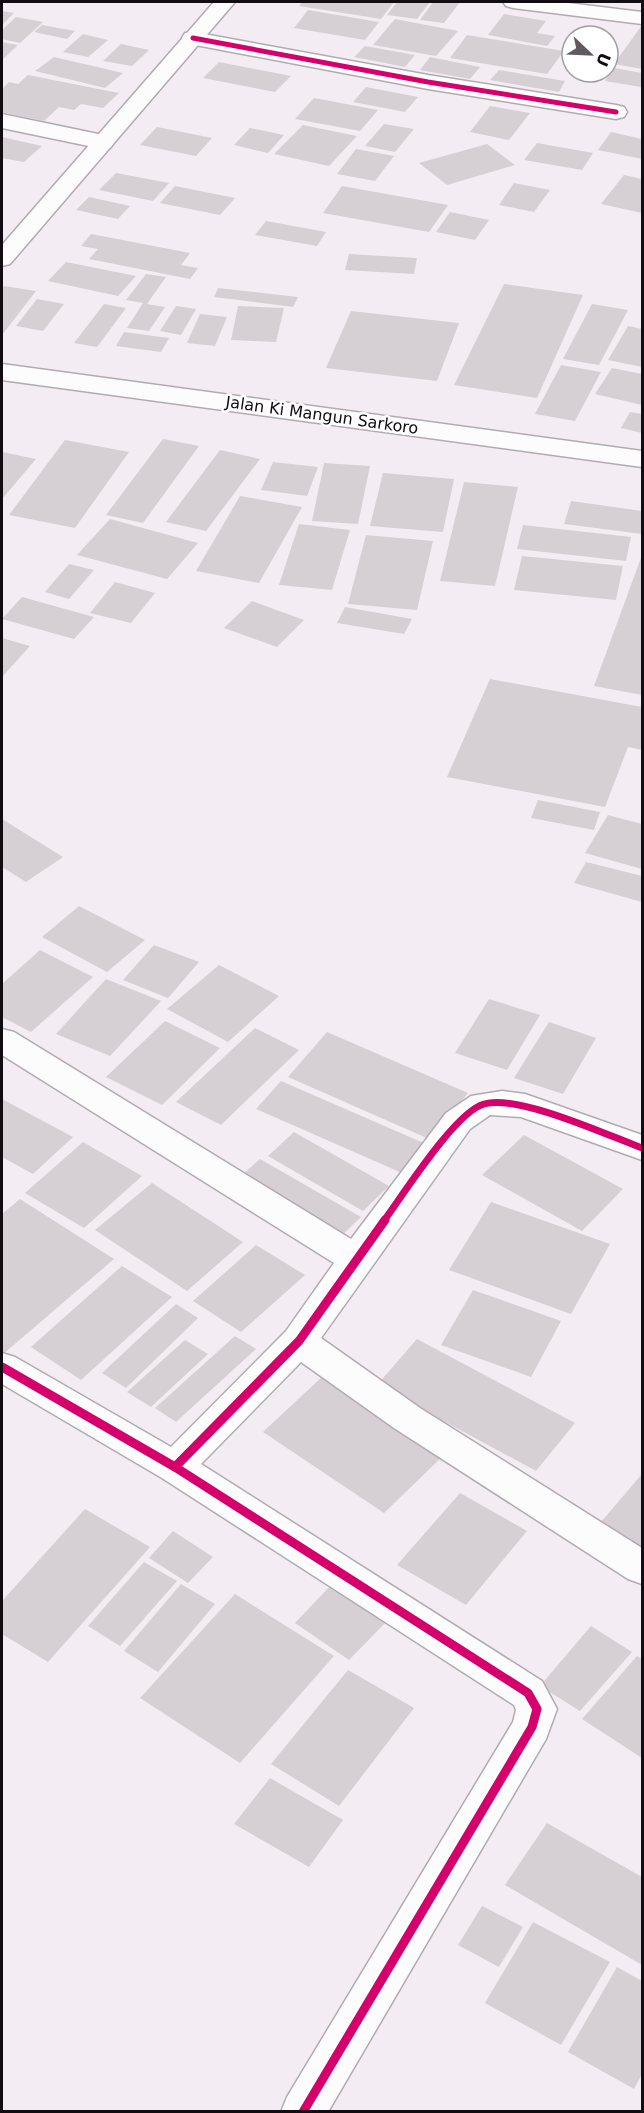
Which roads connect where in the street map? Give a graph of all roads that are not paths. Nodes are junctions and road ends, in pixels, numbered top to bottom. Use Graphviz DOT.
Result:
graph roads {
  1 [pos="225,2"];
  2 [pos="513,2"];
  3 [pos="642,18"];
  4 [pos="194,38"];
  5 [pos="616,112"];
  6 [pos="2,121"];
  7 [pos="103,142"];
  8 [pos="2,259"];
  9 [pos="2,372"];
  10 [pos="642,459"];
  11 [pos="2,1040"];
  12 [pos="642,1148"];
  13 [pos="356,1259"];
  14 [pos="299,1341"];
  15 [pos="2,1367"];
  16 [pos="175,1467"];
  17 [pos="642,1568"];
  18 [pos="303,2112"];
  1 -- 4 [label="street"];
  2 -- 3 [label="street"];
  4 -- 5 [label="street"];
  4 -- 7 [label="street"];
  6 -- 7 [label="street"];
  7 -- 8 [label="street"];
  9 -- 10 [label="street, Jalan Ki Mangun Sarkoro"];
  11 -- 13 [label="street"];
  12 -- 13 [label="street"];
  13 -- 14 [label="street"];
  14 -- 16 [label="street"];
  14 -- 17 [label="street"];
  15 -- 16 [label="street"];
  16 -- 18 [label="street"];
}
